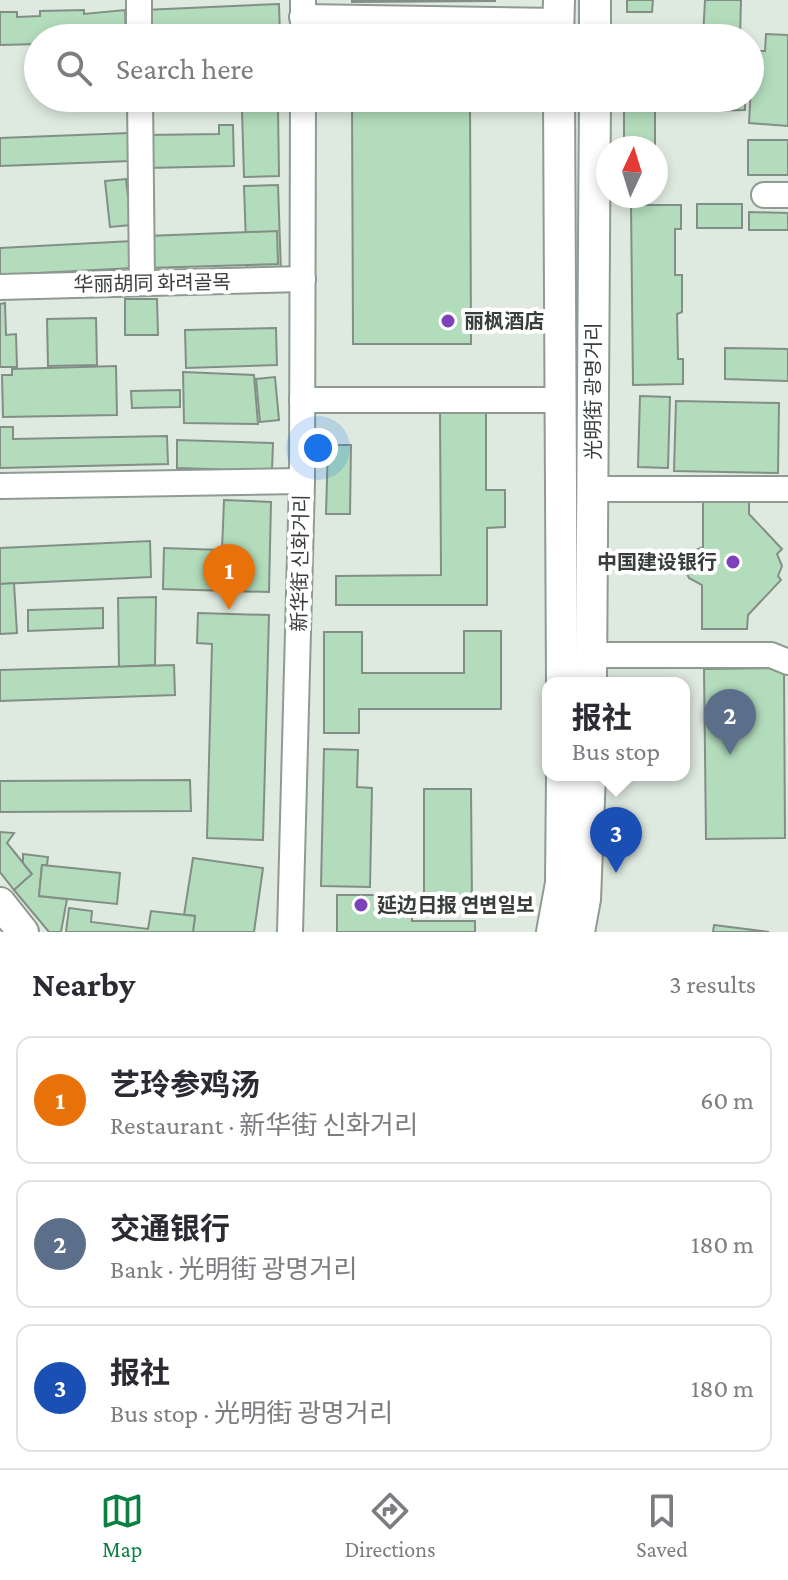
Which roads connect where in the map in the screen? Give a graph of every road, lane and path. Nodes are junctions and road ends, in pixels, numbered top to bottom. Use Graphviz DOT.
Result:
graph roads {
  1 [pos="139,0"];
  2 [pos="595,0"];
  3 [pos="303,18"];
  4 [pos="558,20"];
  5 [pos="139,24"];
  6 [pos="595,24"];
  7 [pos="140,112"];
  8 [pos="303,112"];
  9 [pos="559,112"];
  10 [pos="595,112"];
  11 [pos="303,279"];
  12 [pos="142,283"];
  13 [pos="0,287"];
  14 [pos="302,400"];
  15 [pos="561,400"];
  16 [pos="302,481"];
  17 [pos="0,486"];
  18 [pos="593,489"];
  19 [pos="788,489"];
  20 [pos="782,654"];
  21 [pos="591,669"];
  22 [pos="562,677"];
  23 [pos="562,781"];
  24 [pos="590,781"];
  25 [pos="0,903"];
  26 [pos="23,932"];
  27 [pos="290,932"];
  28 [pos="552,932"];
  29 [pos="579,932"];
  1 -- 5 [label="street"];
  2 -- 6 [label="main road"];
  3 -- 4 [label="street"];
  7 -- 12 [label="street"];
  8 -- 11 [label="street, 新华街 신화거리"];
  9 -- 15 [label="main road, 光明街 광명거리"];
  10 -- 18 [label="main road, 光明街 광명거리"];
  11 -- 12 [label="street, 华丽胡同 화려골목"];
  11 -- 14 [label="street, 新华街 신화거리"];
  12 -- 13 [label="street, 华丽胡同 화려골목"];
  14 -- 15 [label="street"];
  14 -- 16 [label="street, 新华街 신화거리"];
  15 -- 22 [label="main road, 光明街 광명거리"];
  16 -- 17 [label="street"];
  16 -- 27 [label="street, 新华街 신화거리"];
  18 -- 19 [label="street"];
  18 -- 21 [label="main road, 光明街 광명거리"];
  20 -- 21 [label="street"];
  23 -- 28 [label="main road"];
  24 -- 29 [label="main road"];
  25 -- 26 [label="main road"];
}
